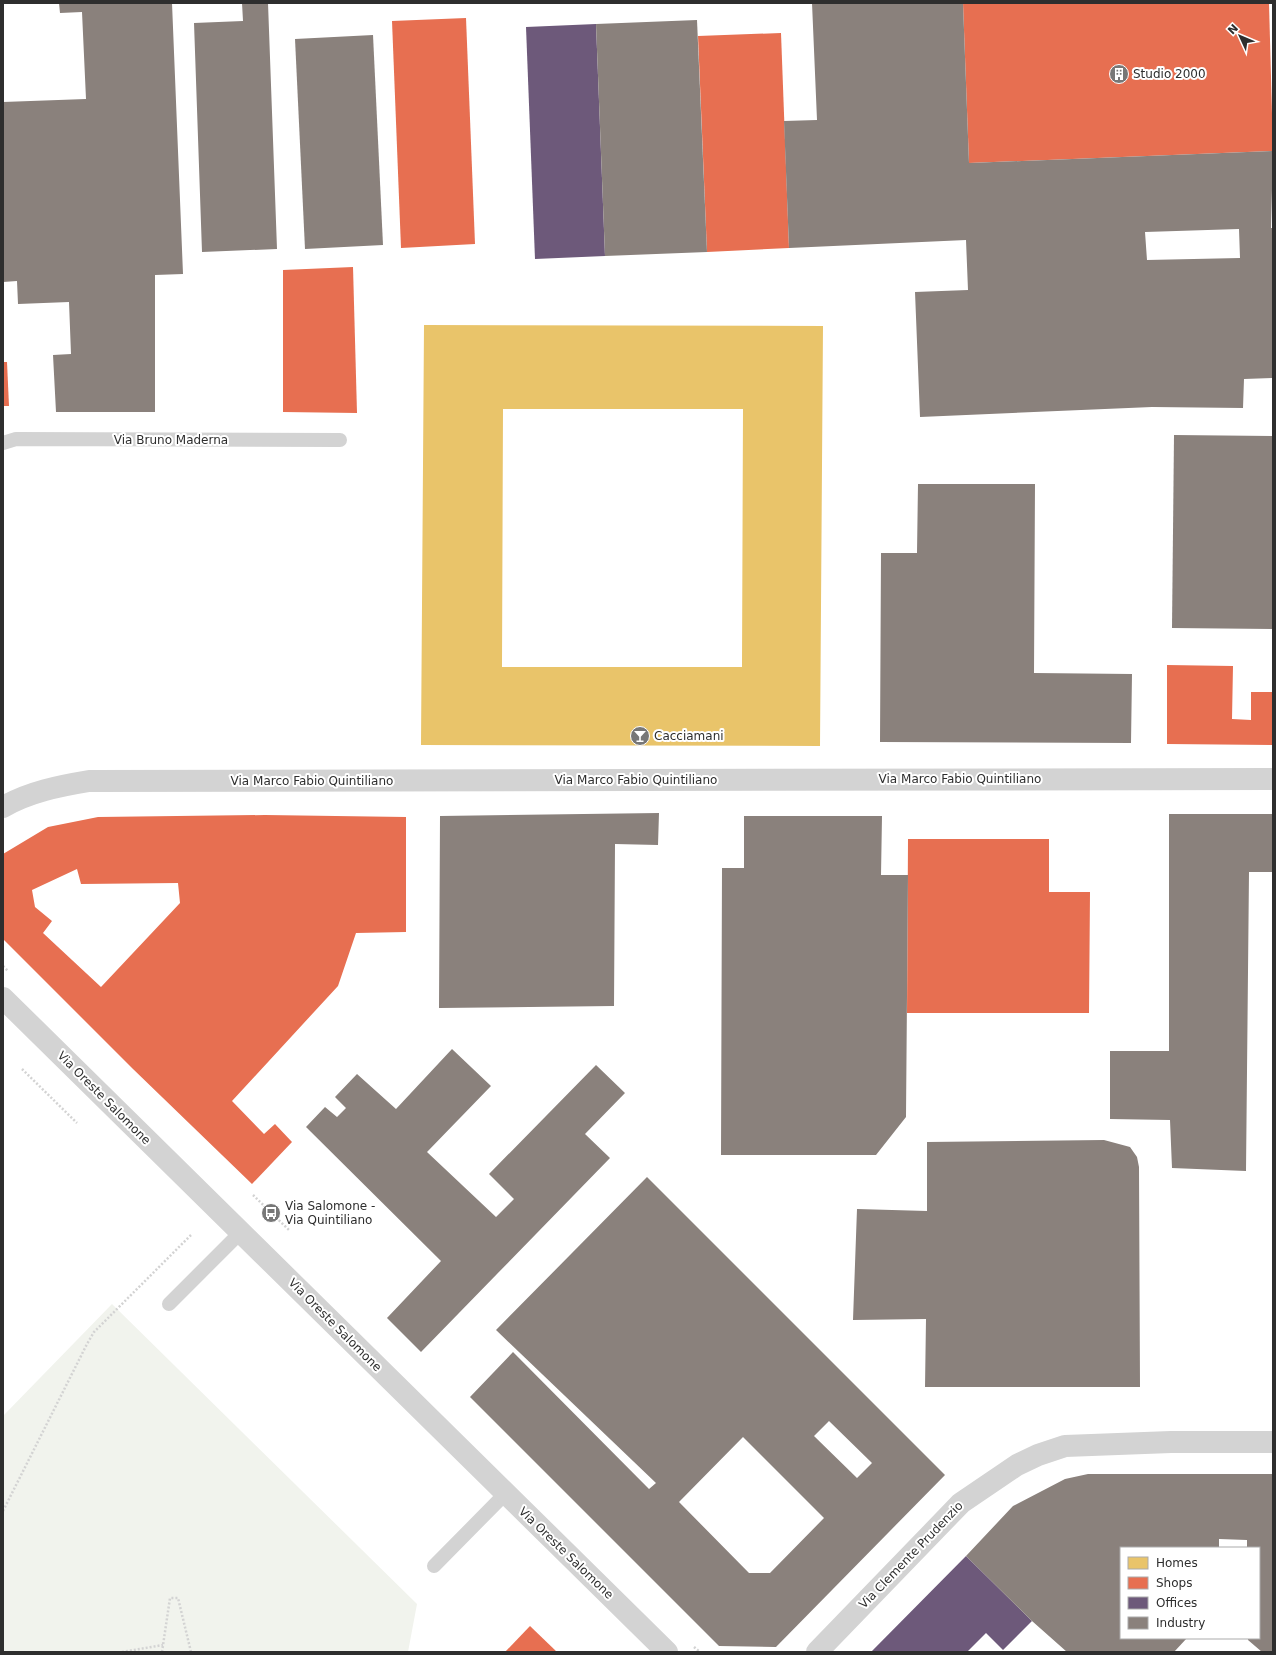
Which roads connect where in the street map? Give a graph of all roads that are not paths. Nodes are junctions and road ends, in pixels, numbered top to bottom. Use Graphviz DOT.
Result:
graph roads {
  1 [pos="340,440"];
  2 [pos="3,443"];
  3 [pos="1273,778"];
  4 [pos="3,807"];
  5 [pos="3,998"];
  6 [pos="241,1232"];
  7 [pos="169,1304"];
  8 [pos="1273,1442"];
  9 [pos="506,1494"];
  10 [pos="434,1566"];
  11 [pos="667,1652"];
  12 [pos="817,1652"];
  1 -- 2 [label="lane, Via Bruno Maderna"];
  3 -- 4 [label="street, Via Marco Fabio Quintiliano"];
  5 -- 6 [label="street, Via Oreste Salomone"];
  6 -- 7 [label="lane"];
  6 -- 9 [label="street, Via Oreste Salomone"];
  8 -- 12 [label="street, Via Clemente Prudenzio"];
  9 -- 10 [label="lane"];
  9 -- 11 [label="street, Via Oreste Salomone"];
}
